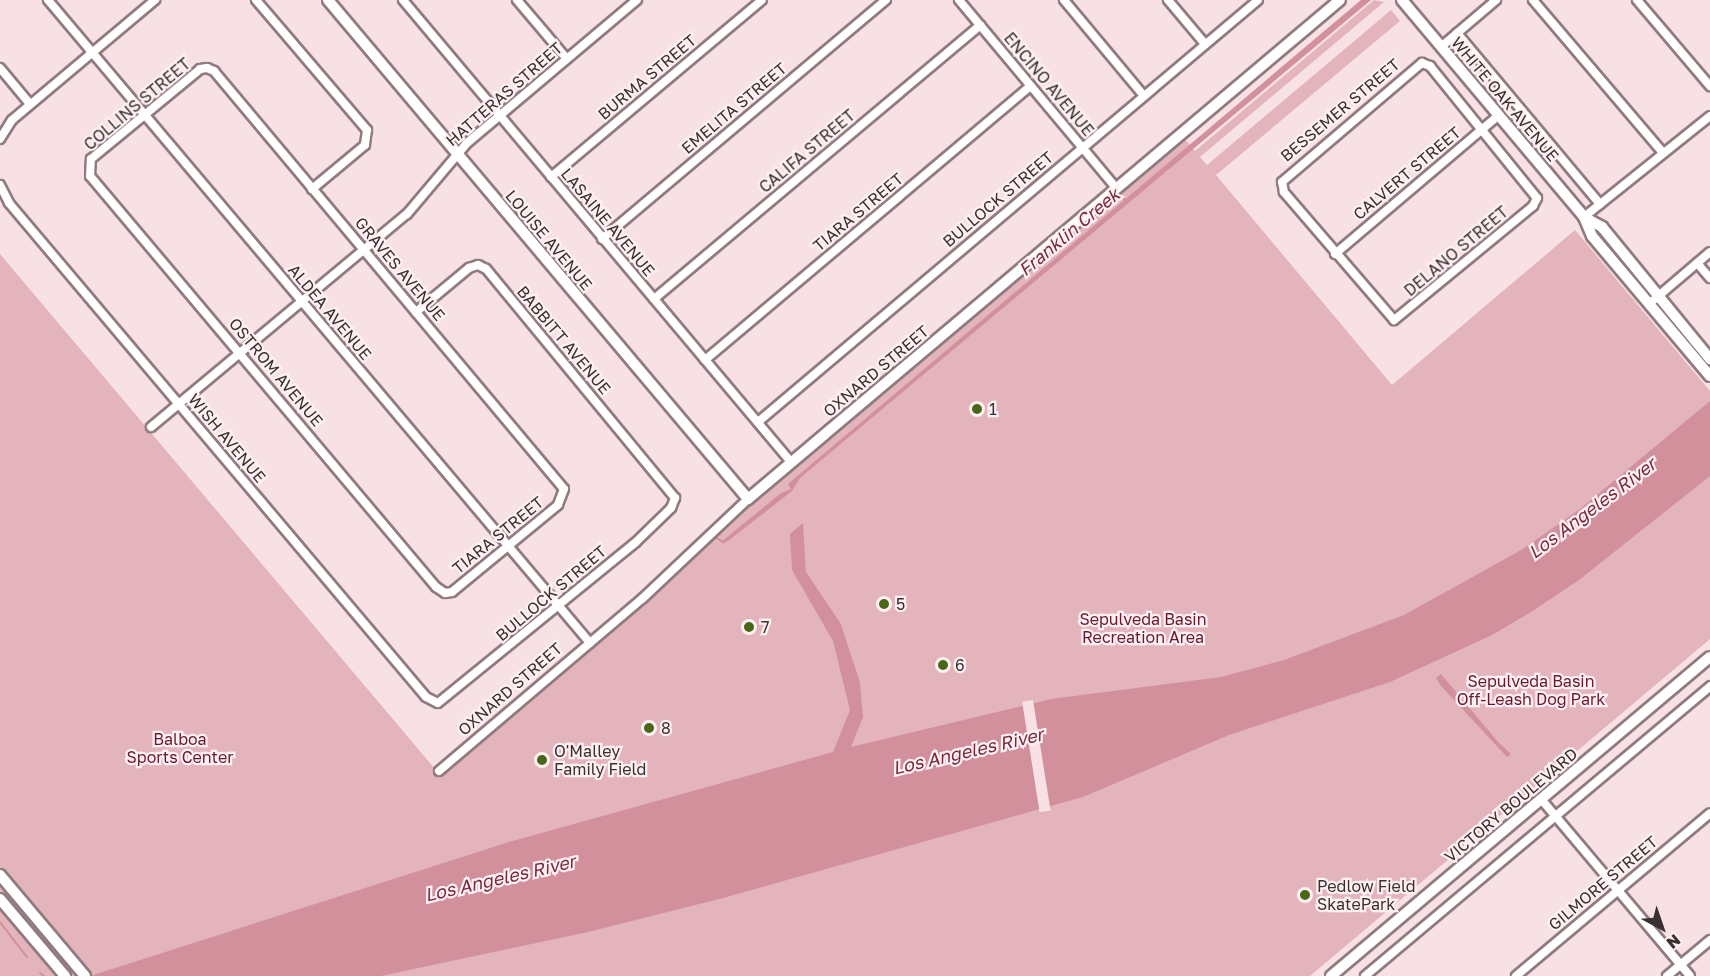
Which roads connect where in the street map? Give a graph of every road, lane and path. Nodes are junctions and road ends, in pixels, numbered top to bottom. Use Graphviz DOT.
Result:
graph roads {
  1 [pos="48,0"];
  2 [pos="155,0"];
  3 [pos="256,0"];
  4 [pos="328,0"];
  5 [pos="403,0"];
  6 [pos="516,0"];
  7 [pos="762,0"];
  8 [pos="886,0"];
  9 [pos="958,0"];
  10 [pos="1064,0"];
  11 [pos="1168,0"];
  12 [pos="1258,0"];
  13 [pos="1340,0"];
  14 [pos="1402,0"];
  15 [pos="1496,0"];
  16 [pos="1533,0"];
  17 [pos="1637,0"];
  18 [pos="633,1"];
  19 [pos="980,25"];
  20 [pos="1457,33"];
  21 [pos="1205,44"];
  22 [pos="1442,46"];
  23 [pos="93,53"];
  24 [pos="567,59"];
  25 [pos="0,68"];
  26 [pos="207,68"];
  27 [pos="1030,86"];
  28 [pos="1710,86"];
  29 [pos="1144,96"];
  30 [pos="30,104"];
  31 [pos="145,115"];
  32 [pos="1499,115"];
  33 [pos="500,116"];
  34 [pos="1710,116"];
  35 [pos="1483,129"];
  36 [pos="0,139"];
  37 [pos="1082,148"];
  38 [pos="1663,153"];
  39 [pos="457,154"];
  40 [pos="88,167"];
  41 [pos="551,177"];
  42 [pos="0,185"];
  43 [pos="1116,188"];
  44 [pos="312,189"];
  45 [pos="1600,204"];
  46 [pos="1584,217"];
  47 [pos="602,238"];
  48 [pos="365,250"];
  49 [pos="1710,252"];
  50 [pos="1335,254"];
  51 [pos="1697,263"];
  52 [pos="1710,278"];
  53 [pos="1659,296"];
  54 [pos="654,299"];
  55 [pos="302,302"];
  56 [pos="1649,304"];
  57 [pos="416,312"];
  58 [pos="240,353"];
  59 [pos="1710,359"];
  60 [pos="705,360"];
  61 [pos="1710,376"];
  62 [pos="178,404"];
  63 [pos="758,422"];
  64 [pos="151,427"];
  65 [pos="791,462"];
  66 [pos="564,494"];
  67 [pos="675,498"];
  68 [pos="747,500"];
  69 [pos="507,545"];
  70 [pos="445,593"];
  71 [pos="559,607"];
  72 [pos="590,643"];
  73 [pos="1710,657"];
  74 [pos="1710,686"];
  75 [pos="438,703"];
  76 [pos="439,771"];
  77 [pos="1541,799"];
  78 [pos="1710,813"];
  79 [pos="1556,816"];
  80 [pos="0,876"];
  81 [pos="1618,890"];
  82 [pos="0,899"];
  83 [pos="1710,940"];
  84 [pos="1680,964"];
  85 [pos="63,973"];
  86 [pos="85,976"];
  87 [pos="1331,976"];
  88 [pos="1365,976"];
  89 [pos="1516,976"];
  90 [pos="1667,976"];
  91 [pos="1690,976"];
  1 -- 23 [label="street, ALDEA AVENUE"];
  2 -- 23 [label="street"];
  3 -- 44 [label="street"];
  4 -- 39 [label="main road, LOUISE AVENUE"];
  5 -- 33 [label="street, LASAINE AVENUE"];
  6 -- 24 [label="street"];
  7 -- 41 [label="street, BURMA STREET"];
  8 -- 47 [label="street, EMELITA STREET"];
  9 -- 19 [label="street, ENCINO AVENUE"];
  10 -- 29 [label="street"];
  11 -- 21 [label="street"];
  12 -- 21 [label="street, BULLOCK STREET"];
  13 -- 43 [label="main road, OXNARD STREET"];
  14 -- 22 [label="main road, WHITE OAK AVENUE"];
  15 -- 20 [label="street"];
  16 -- 38 [label="street"];
  17 -- 28 [label="street"];
  18 -- 24 [label="street, HATTERAS STREET"];
  19 -- 27 [label="street, ENCINO AVENUE"];
  19 -- 54 [label="street, CALIFA STREET"];
  20 -- 22 [label="street"];
  20 -- 45 [label="street, WHITE OAK AVENUE"];
  21 -- 29 [label="street, BULLOCK STREET"];
  22 -- 32 [label="main road, WHITE OAK AVENUE"];
  23 -- 30 [label="street"];
  23 -- 31 [label="street, ALDEA AVENUE"];
  24 -- 33 [label="street, HATTERAS STREET"];
  25 -- 30 [label="street"];
  26 -- 31 [label="street, COLLINS STREET"];
  26 -- 44 [label="street, GRAVES AVENUE"];
  27 -- 37 [label="street, ENCINO AVENUE"];
  27 -- 60 [label="street, TIARA STREET"];
  29 -- 37 [label="street, BULLOCK STREET"];
  30 -- 36 [label="street"];
  31 -- 40 [label="street, COLLINS STREET"];
  31 -- 55 [label="street, ALDEA AVENUE"];
  32 -- 35 [label="street, CALVERT STREET"];
  32 -- 46 [label="main road, WHITE OAK AVENUE"];
  33 -- 39 [label="street, HATTERAS STREET"];
  33 -- 41 [label="street, LASAINE AVENUE"];
  34 -- 38 [label="street"];
  35 -- 50 [label="street, CALVERT STREET"];
  35 -- 50 [label="street, BESSEMER STREET"];
  35 -- 50 [label="street, DELANO STREET"];
  37 -- 43 [label="street, ENCINO AVENUE"];
  37 -- 63 [label="street, BULLOCK STREET"];
  38 -- 45 [label="street"];
  39 -- 48 [label="street, HATTERAS STREET"];
  39 -- 68 [label="main road, LOUISE AVENUE"];
  40 -- 58 [label="street, OSTROM AVENUE"];
  41 -- 47 [label="street, LASAINE AVENUE"];
  42 -- 62 [label="street, WISH AVENUE"];
  43 -- 65 [label="main road, OXNARD STREET"];
  44 -- 48 [label="street, GRAVES AVENUE"];
  45 -- 46 [label="street"];
  46 -- 53 [label="main road, WHITE OAK AVENUE"];
  46 -- 56 [label="main road, WHITE OAK AVENUE"];
  47 -- 54 [label="street, LASAINE AVENUE"];
  48 -- 55 [label="street, HATTERAS STREET"];
  48 -- 57 [label="street, GRAVES AVENUE"];
  49 -- 51 [label="street"];
  51 -- 52 [label="street"];
  51 -- 53 [label="street"];
  53 -- 56 [label="street"];
  53 -- 59 [label="main road, WHITE OAK AVENUE"];
  54 -- 60 [label="street, LASAINE AVENUE"];
  55 -- 58 [label="street, HATTERAS STREET"];
  55 -- 69 [label="street, ALDEA AVENUE"];
  56 -- 61 [label="main road, WHITE OAK AVENUE"];
  57 -- 66 [label="street, GRAVES AVENUE"];
  57 -- 67 [label="street, BABBITT AVENUE"];
  58 -- 62 [label="street, HATTERAS STREET"];
  58 -- 70 [label="street, OSTROM AVENUE"];
  60 -- 63 [label="street, LASAINE AVENUE"];
  62 -- 64 [label="street, HATTERAS STREET"];
  62 -- 75 [label="street, WISH AVENUE"];
  63 -- 65 [label="street, LASAINE AVENUE"];
  65 -- 68 [label="main road, OXNARD STREET"];
  66 -- 69 [label="street, TIARA STREET"];
  67 -- 71 [label="street, BULLOCK STREET"];
  68 -- 72 [label="street, OXNARD STREET"];
  69 -- 70 [label="street, TIARA STREET"];
  69 -- 71 [label="street, ALDEA AVENUE"];
  71 -- 72 [label="street, ALDEA AVENUE"];
  71 -- 75 [label="street, BULLOCK STREET"];
  72 -- 76 [label="street, OXNARD STREET"];
  73 -- 77 [label="main road, VICTORY BOULEVARD"];
  74 -- 79 [label="street"];
  77 -- 79 [label="street"];
  77 -- 87 [label="main road, VICTORY BOULEVARD"];
  78 -- 81 [label="street, GILMORE STREET"];
  79 -- 81 [label="street"];
  79 -- 88 [label="street"];
  80 -- 86 [label="main road"];
  81 -- 84 [label="street"];
  81 -- 89 [label="street, GILMORE STREET"];
  82 -- 85 [label="main road"];
  83 -- 84 [label="street"];
  84 -- 90 [label="street"];
  84 -- 91 [label="street"];
}
